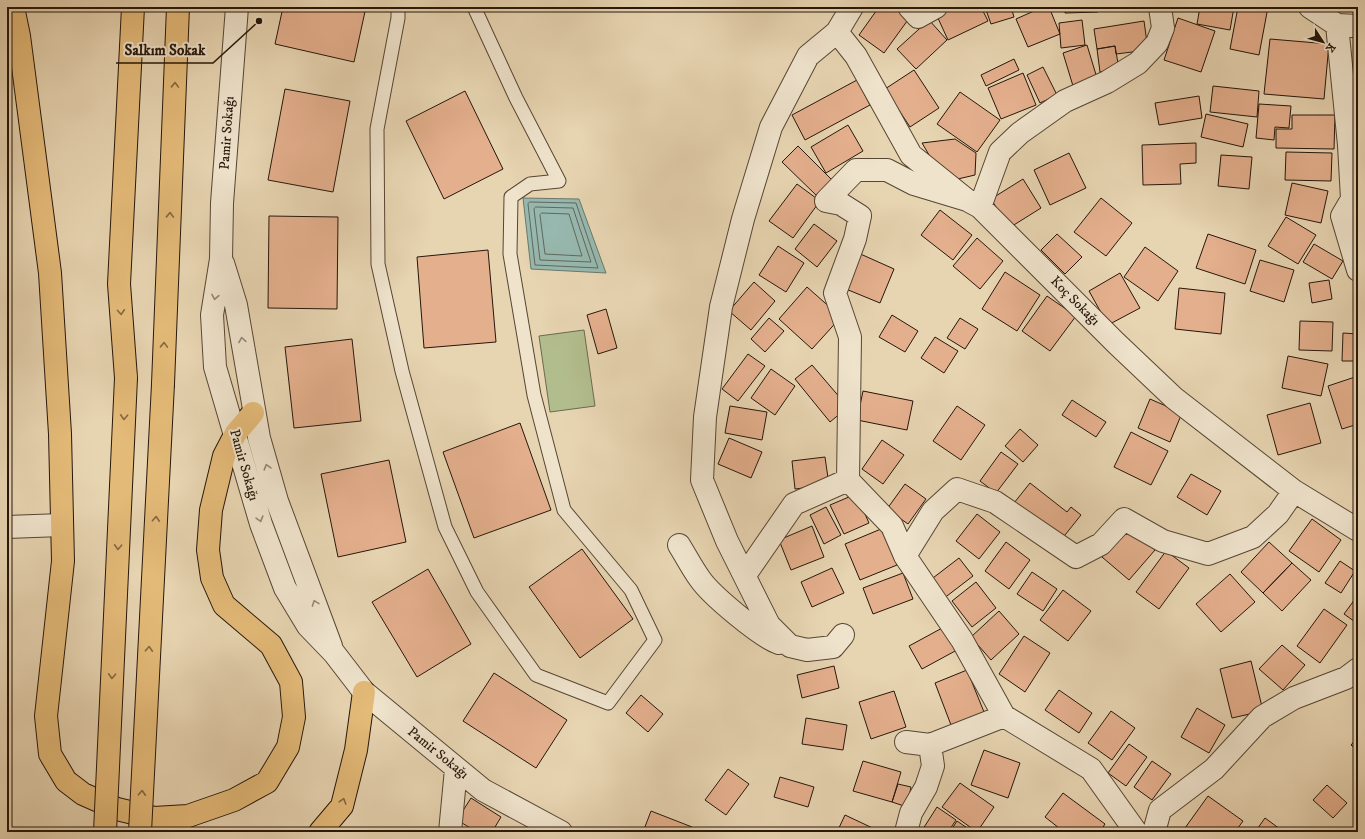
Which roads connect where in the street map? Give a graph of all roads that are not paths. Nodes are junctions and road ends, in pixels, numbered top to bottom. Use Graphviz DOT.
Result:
graph roads {
  1 [pos="13,7"];
  2 [pos="122,7"];
  3 [pos="134,7"];
  4 [pos="178,7"];
  5 [pos="237,7"];
  6 [pos="398,7"];
  7 [pos="474,7"];
  8 [pos="852,7"];
  9 [pos="909,7"];
  10 [pos="936,7"];
  11 [pos="1160,7"];
  12 [pos="1310,7"];
  13 [pos="1336,25"];
  14 [pos="1358,26"];
  15 [pos="837,32"];
  16 [pos="7,40"];
  17 [pos="23,81"];
  18 [pos="973,204"];
  19 [pos="221,259"];
  20 [pos="1358,270"];
  21 [pos="119,284"];
  22 [pos="253,413"];
  23 [pos="236,433"];
  24 [pos="848,480"];
  25 [pos="1294,491"];
  26 [pos="62,525"];
  27 [pos="7,527"];
  28 [pos="1358,530"];
  29 [pos="679,544"];
  30 [pos="905,556"];
  31 [pos="745,574"];
  32 [pos="843,635"];
  33 [pos="790,646"];
  34 [pos="334,653"];
  35 [pos="1358,669"];
  36 [pos="364,692"];
  37 [pos="1004,716"];
  38 [pos="906,742"];
  39 [pos="930,745"];
  40 [pos="456,769"];
  41 [pos="105,832"];
  42 [pos="140,832"];
  43 [pos="320,832"];
  44 [pos="450,832"];
  45 [pos="561,832"];
  46 [pos="906,832"];
  47 [pos="1136,832"];
  48 [pos="1154,832"];
  1 -- 17 [label="highway"];
  2 -- 21 [label="highway"];
  3 -- 21 [label="highway"];
  42 -- 4 [label="highway, one-way, bridge"];
  5 -- 19 [label="street, Pamir Sokağı"];
  6 -- 7 [label="lane"];
  8 -- 15 [label="street"];
  9 -- 10 [label="street"];
  11 -- 18 [label="street"];
  12 -- 13 [label="street"];
  13 -- 14 [label="street"];
  13 -- 20 [label="street"];
  15 -- 18 [label="street, Koç Sokağı"];
  15 -- 31 [label="street"];
  16 -- 17 [label="highway"];
  17 -- 26 [label="highway"];
  18 -- 24 [label="street"];
  18 -- 25 [label="street, Koç Sokağı"];
  22 -- 19 [label="street, Pamir Sokağı, one-way"];
  19 -- 23 [label="street, Pamir Sokağı, one-way"];
  21 -- 41 [label="highway, one-way, bridge"];
  22 -- 23 [label="highway"];
  34 -- 22 [label="street, Pamir Sokağı, one-way"];
  23 -- 26 [label="highway"];
  23 -- 34 [label="street, Pamir Sokağı, one-way"];
  24 -- 30 [label="street"];
  24 -- 31 [label="street"];
  25 -- 28 [label="street, Koç Sokağı"];
  25 -- 30 [label="street"];
  26 -- 27 [label="street"];
  29 -- 33 [label="street"];
  30 -- 37 [label="street"];
  31 -- 33 [label="street"];
  32 -- 33 [label="street"];
  34 -- 36 [label="street, Pamir Sokağı"];
  35 -- 48 [label="street"];
  36 -- 40 [label="street, Pamir Sokağı"];
  43 -- 36 [label="highway, one-way"];
  37 -- 39 [label="street"];
  37 -- 47 [label="street"];
  38 -- 39 [label="street"];
  39 -- 46 [label="street"];
  40 -- 44 [label="street"];
  40 -- 45 [label="street, Pamir Sokağı"];
}
